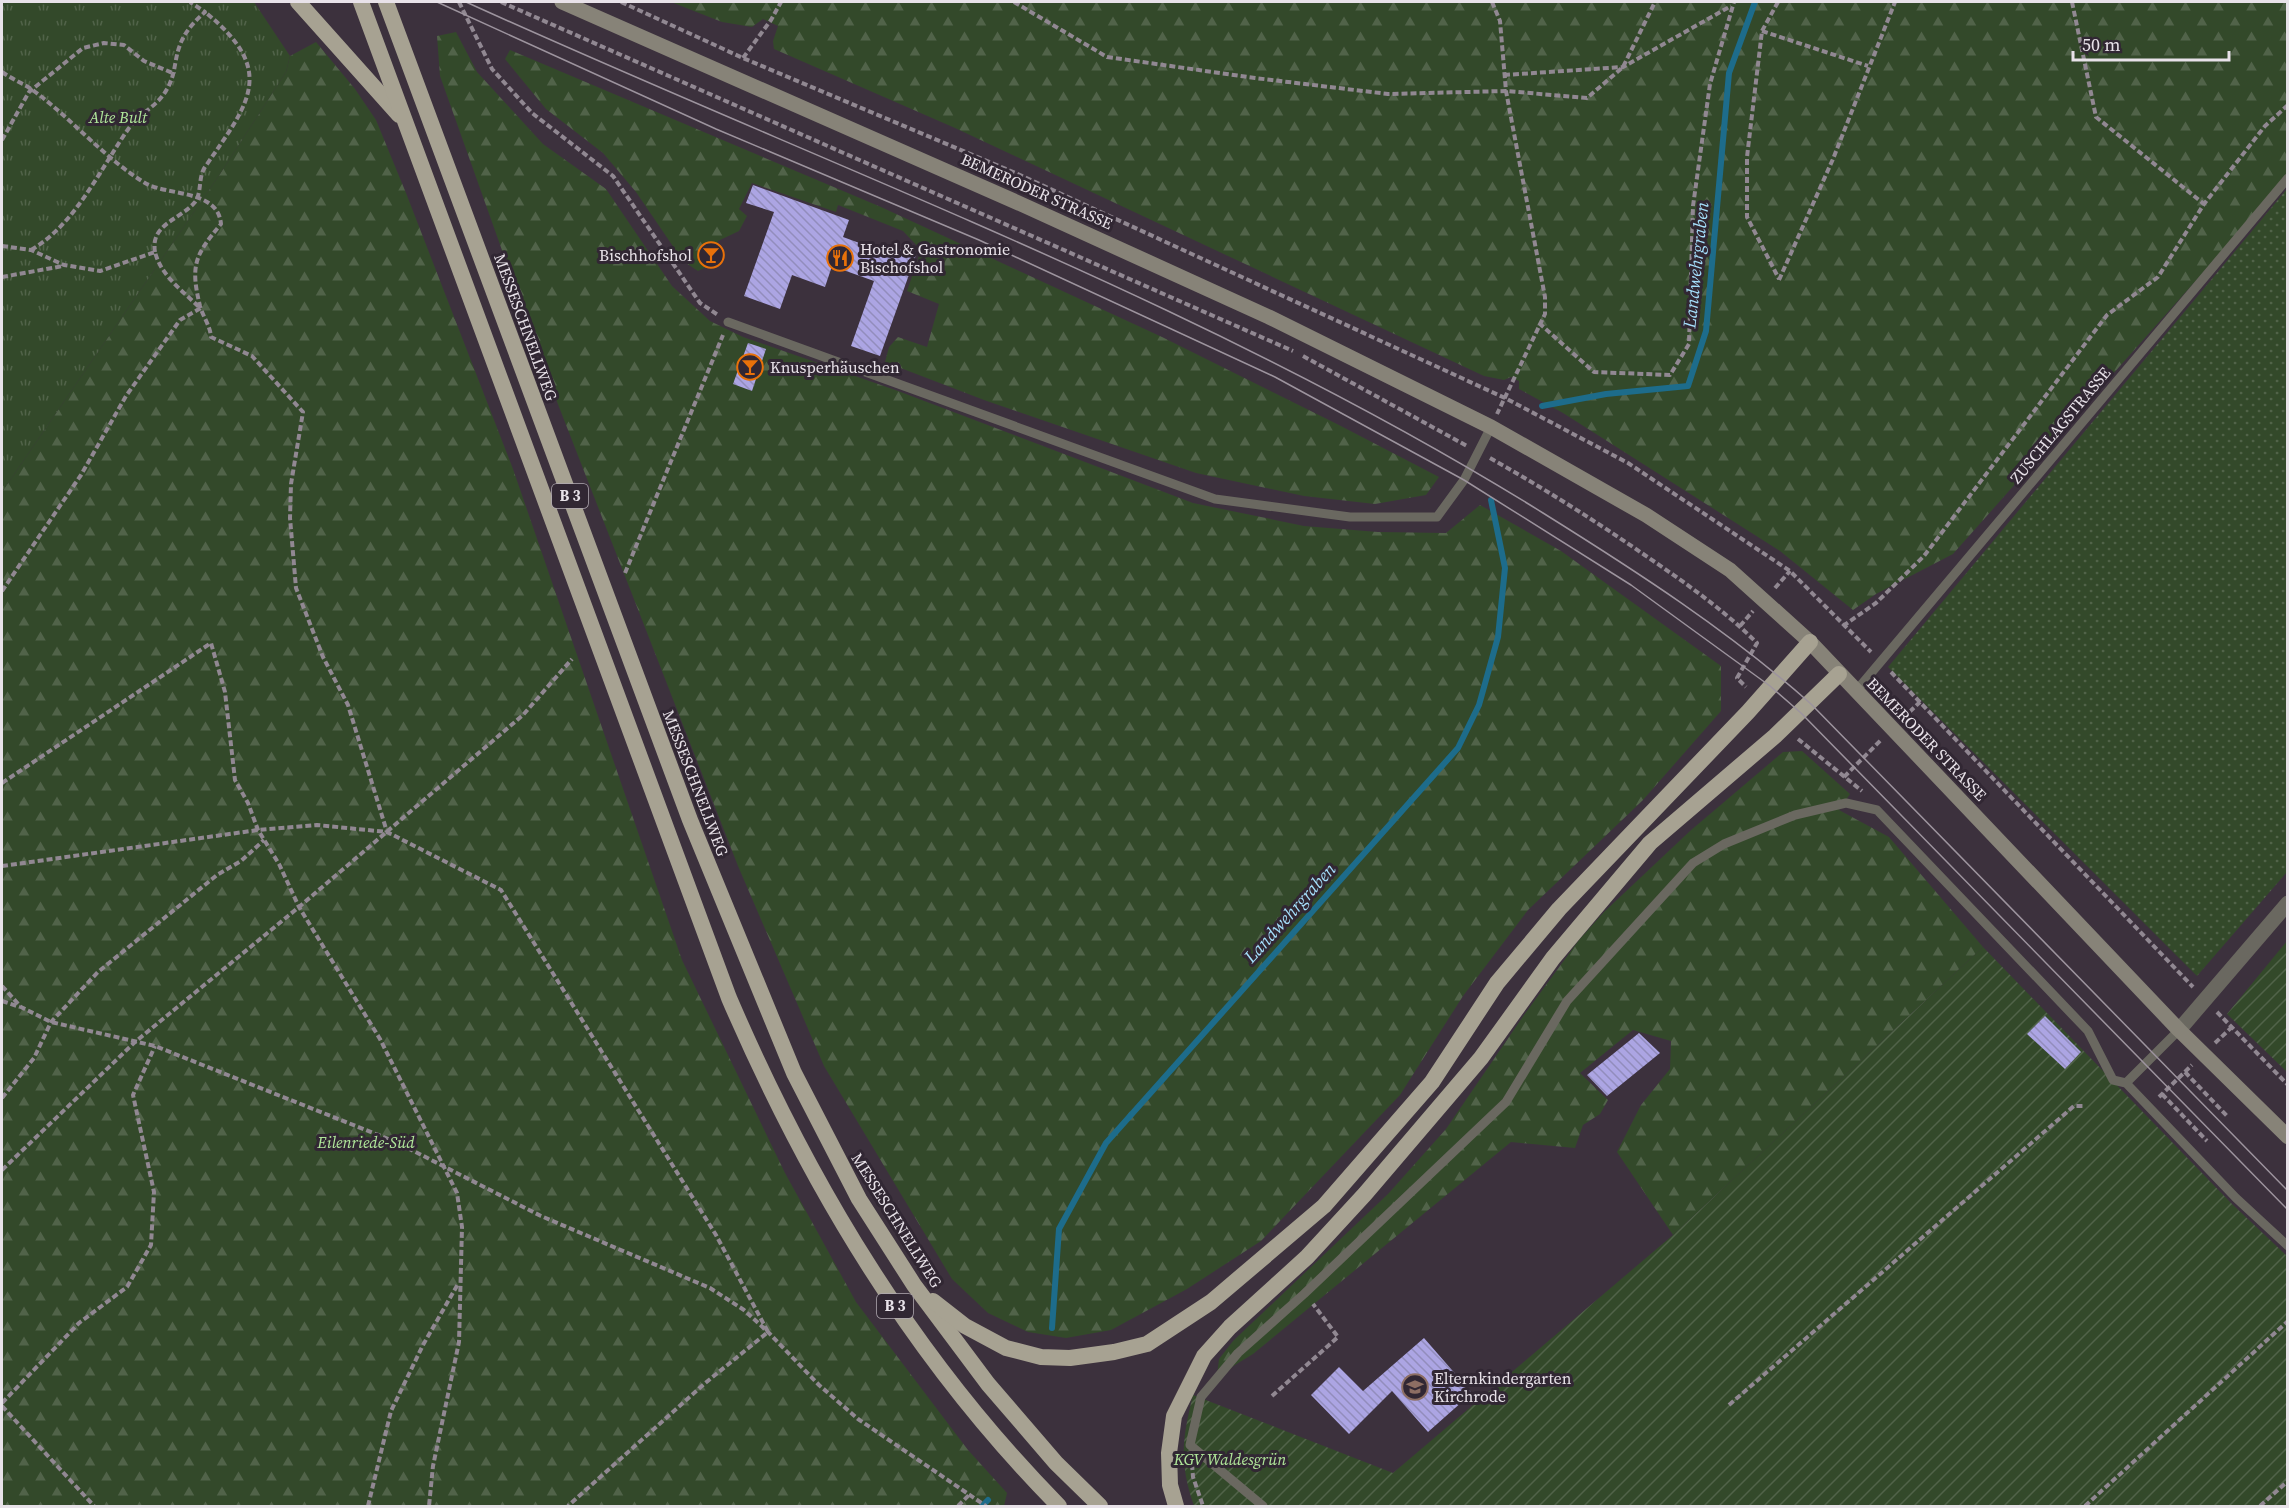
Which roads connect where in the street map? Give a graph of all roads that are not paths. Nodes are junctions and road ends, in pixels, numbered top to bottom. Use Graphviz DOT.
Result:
graph roads {
  1 [pos="298,2"];
  2 [pos="361,2"];
  3 [pos="386,2"];
  4 [pos="562,2"];
  5 [pos="406,122"];
  6 [pos="2288,178"];
  7 [pos="728,322"];
  8 [pos="1491,427"];
  9 [pos="1810,642"];
  10 [pos="1839,674"];
  11 [pos="1856,691"];
  12 [pos="2288,903"];
  13 [pos="2179,1030"];
  14 [pos="2127,1083"];
  15 [pos="2288,1137"];
  16 [pos="2288,1246"];
  17 [pos="914,1285"];
  18 [pos="1059,1506"];
  19 [pos="1100,1506"];
  20 [pos="1176,1506"];
  21 [pos="1263,1506"];
  1 -- 5 [label="highway"];
  2 -- 5 [label="highway, B 3"];
  3 -- 17 [label="highway, MESSESCHNELLWEG / B 3"];
  4 -- 8 [label="main road, BEMERODER STRASSE"];
  5 -- 18 [label="highway, B 3"];
  6 -- 11 [label="lane, ZUSCHLAGSTRASSE"];
  7 -- 8 [label="lane"];
  8 -- 9 [label="main road, BEMERODER STRASSE"];
  9 -- 10 [label="main road, BEMERODER STRASSE"];
  9 -- 17 [label="highway"];
  10 -- 11 [label="main road, BEMERODER STRASSE"];
  10 -- 20 [label="highway"];
  11 -- 13 [label="main road, BEMERODER STRASSE"];
  12 -- 13 [label="street"];
  13 -- 14 [label="lane"];
  13 -- 15 [label="main road, BEMERODER STRASSE"];
  14 -- 16 [label="lane"];
  14 -- 21 [label="lane"];
  17 -- 19 [label="highway, MESSESCHNELLWEG / B 3"];
}
